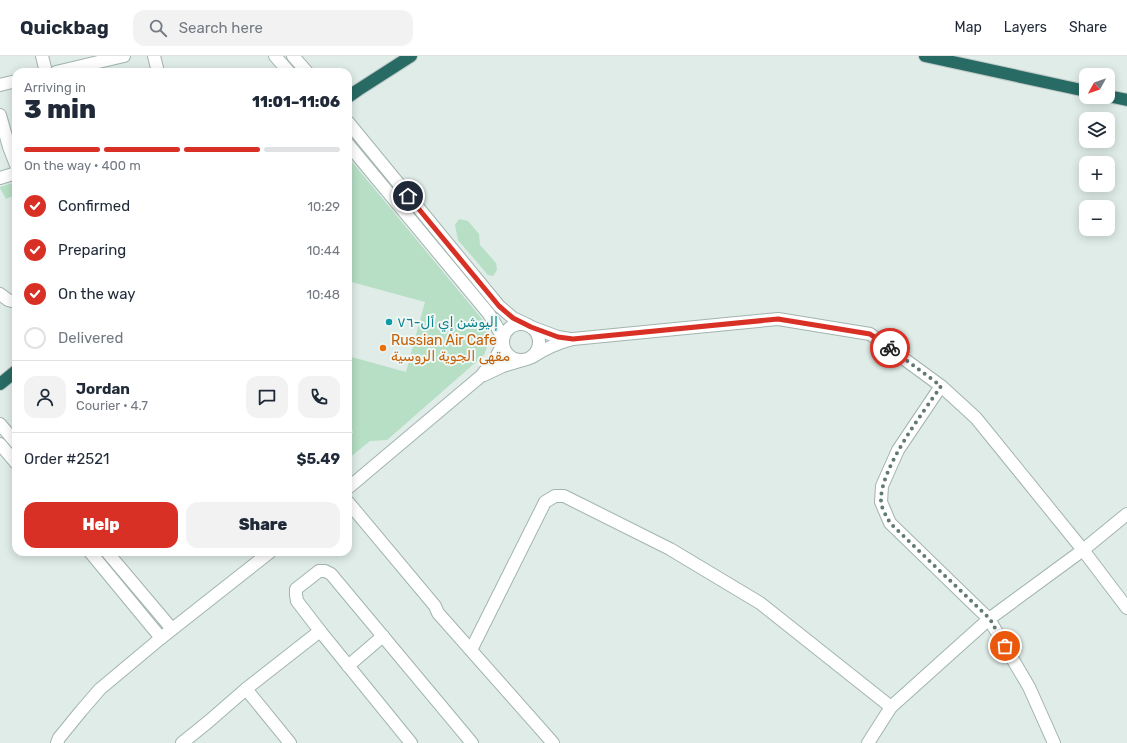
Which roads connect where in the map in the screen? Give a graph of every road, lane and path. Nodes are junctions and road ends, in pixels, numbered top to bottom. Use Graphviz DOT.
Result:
graph roads {
  1 [pos="42,56"];
  2 [pos="124,56"];
  3 [pos="154,56"];
  4 [pos="275,56"];
  5 [pos="293,56"];
  6 [pos="411,56"];
  7 [pos="925,56"];
  8 [pos="104,63"];
  9 [pos="45,68"];
  10 [pos="77,68"];
  11 [pos="157,68"];
  12 [pos="285,68"];
  13 [pos="304,68"];
  14 [pos="12,83"];
  15 [pos="0,85"];
  16 [pos="1079,89"];
  17 [pos="352,94"];
  18 [pos="1115,97"];
  19 [pos="1127,100"];
  20 [pos="0,115"];
  21 [pos="352,127"];
  22 [pos="352,149"];
  23 [pos="12,155"];
  24 [pos="12,174"];
  25 [pos="0,178"];
  26 [pos="0,294"];
  27 [pos="12,301"];
  28 [pos="530,326"];
  29 [pos="573,339"];
  30 [pos="503,341"];
  31 [pos="529,358"];
  32 [pos="12,375"];
  33 [pos="481,376"];
  34 [pos="0,384"];
  35 [pos="941,386"];
  36 [pos="0,424"];
  37 [pos="12,438"];
  38 [pos="0,444"];
  39 [pos="12,458"];
  40 [pos="352,485"];
  41 [pos="352,507"];
  42 [pos="1127,514"];
  43 [pos="1083,550"];
  44 [pos="93,556"];
  45 [pos="111,556"];
  46 [pos="265,556"];
  47 [pos="1127,608"];
  48 [pos="990,619"];
  49 [pos="172,629"];
  50 [pos="320,631"];
  51 [pos="383,636"];
  52 [pos="161,638"];
  53 [pos="471,650"];
  54 [pos="348,666"];
  55 [pos="246,690"];
  56 [pos="891,707"];
  57 [pos="287,742"];
  58 [pos="408,742"];
  59 [pos="57,743"];
  60 [pos="182,743"];
  61 [pos="472,743"];
  62 [pos="553,743"];
  63 [pos="868,743"];
  64 [pos="1054,743"];
  1 -- 9 [label="street"];
  2 -- 8 [label="street"];
  3 -- 11 [label="street"];
  4 -- 12 [label="street"];
  5 -- 13 [label="street"];
  6 -- 17 [label="highway"];
  7 -- 16 [label="highway"];
  8 -- 10 [label="street"];
  14 -- 15 [label="street"];
  18 -- 19 [label="highway"];
  20 -- 23 [label="street"];
  21 -- 28 [label="street"];
  22 -- 30 [label="street"];
  24 -- 25 [label="street"];
  26 -- 27 [label="street"];
  28 -- 29 [label="street"];
  28 -- 30 [label="street"];
  28 -- 31 [label="street"];
  29 -- 31 [label="street"];
  29 -- 35 [label="street"];
  30 -- 31 [label="street"];
  30 -- 33 [label="street"];
  31 -- 33 [label="street"];
  32 -- 34 [label="highway"];
  33 -- 40 [label="street"];
  35 -- 43 [label="street"];
  35 -- 48 [label="street"];
  36 -- 37 [label="street"];
  38 -- 39 [label="street"];
  41 -- 53 [label="street"];
  42 -- 43 [label="street"];
  43 -- 47 [label="street"];
  43 -- 48 [label="street"];
  44 -- 52 [label="street"];
  45 -- 49 [label="street"];
  46 -- 49 [label="street"];
  48 -- 56 [label="street"];
  48 -- 64 [label="street"];
  49 -- 52 [label="street"];
  50 -- 51 [label="street"];
  50 -- 54 [label="street"];
  50 -- 55 [label="street"];
  51 -- 54 [label="street"];
  51 -- 61 [label="street"];
  52 -- 59 [label="street"];
  53 -- 56 [label="street"];
  53 -- 62 [label="street"];
  54 -- 58 [label="street"];
  55 -- 57 [label="street"];
  55 -- 60 [label="street"];
  56 -- 63 [label="street"];
}
